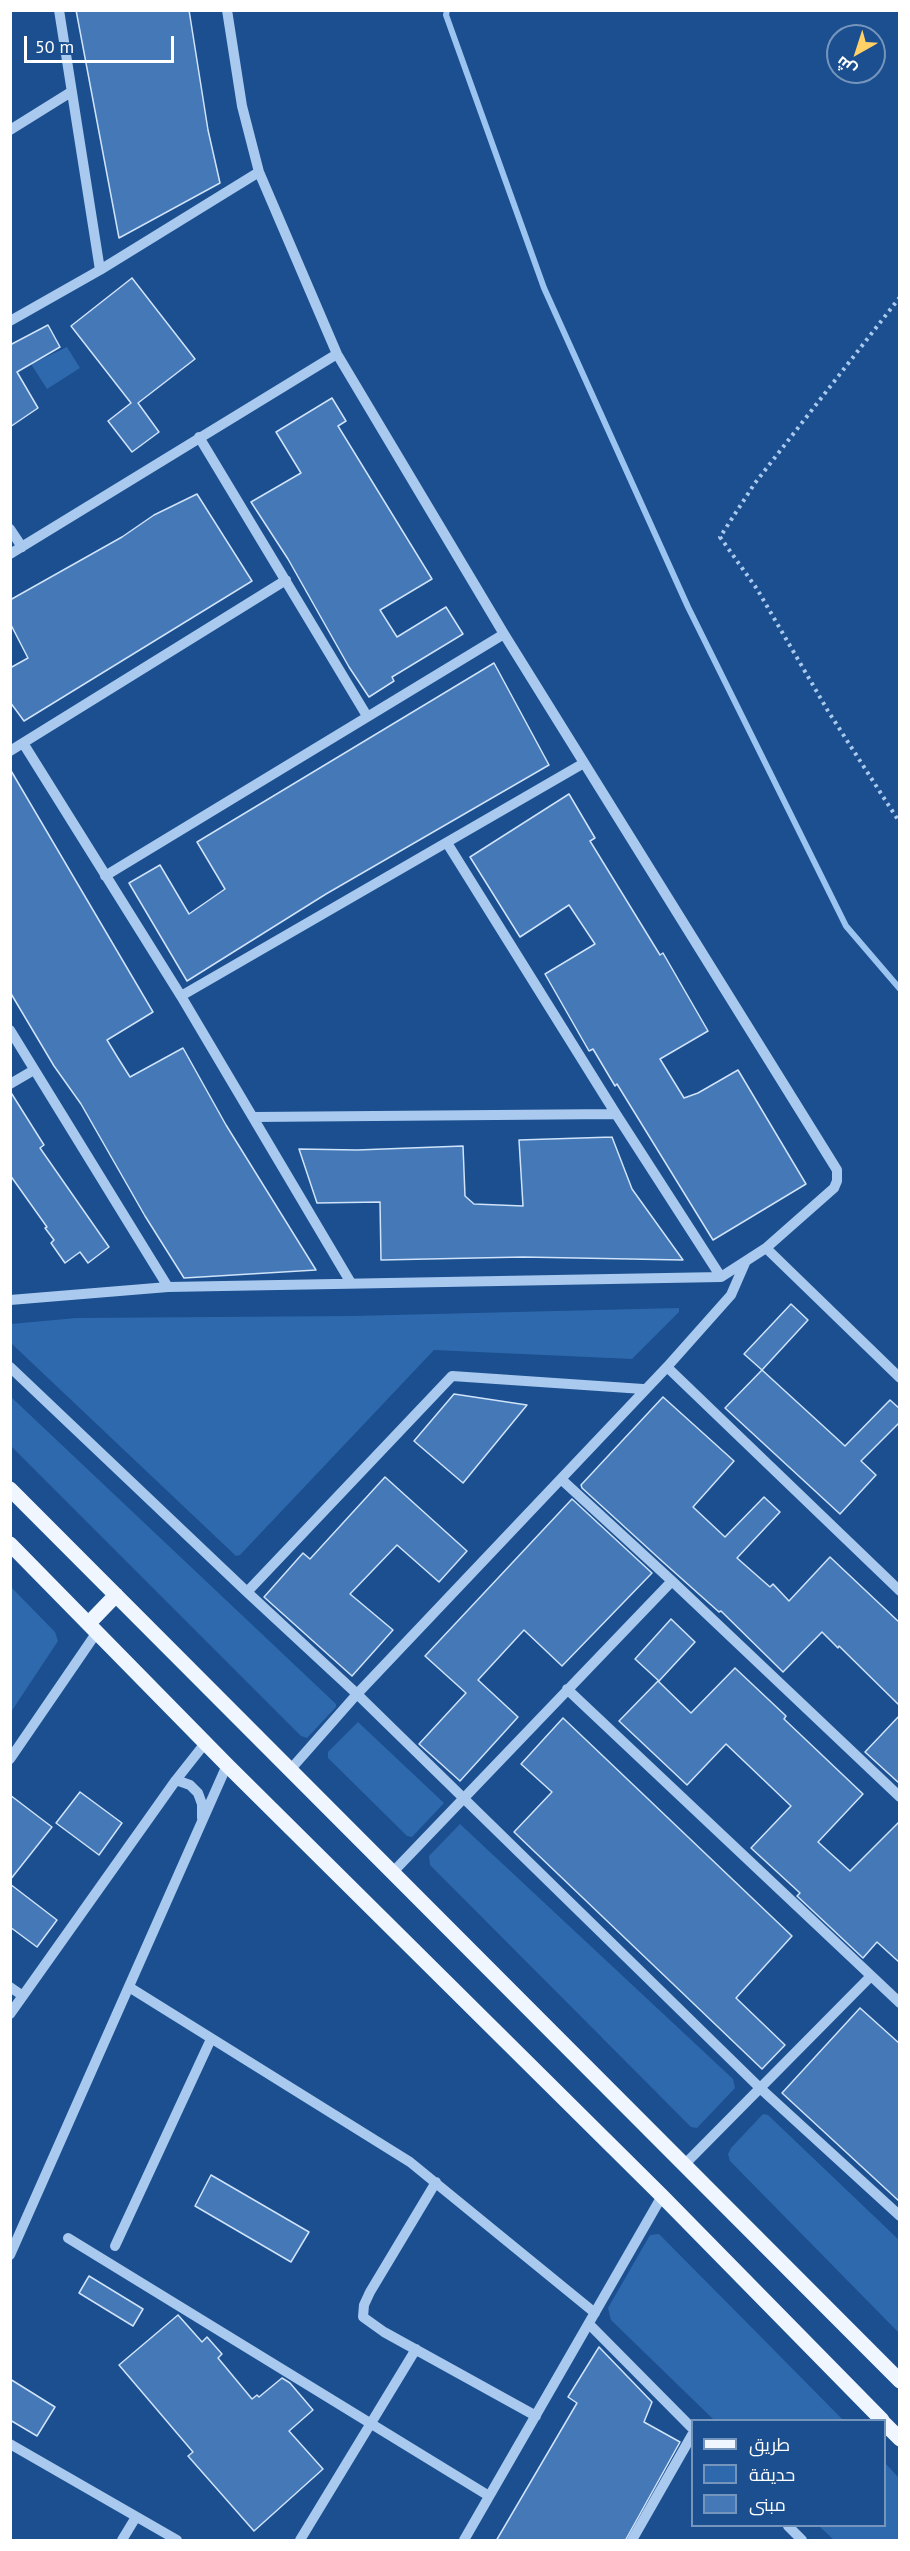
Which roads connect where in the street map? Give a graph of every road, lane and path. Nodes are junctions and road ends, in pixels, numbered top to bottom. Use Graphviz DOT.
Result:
graph roads {
  1 [pos="59,10"];
  2 [pos="227,10"];
  3 [pos="70,92"];
  4 [pos="10,130"];
  5 [pos="259,172"];
  6 [pos="100,270"];
  7 [pos="900,297"];
  8 [pos="10,321"];
  9 [pos="337,354"];
  10 [pos="199,437"];
  11 [pos="10,529"];
  12 [pos="22,547"];
  13 [pos="10,554"];
  14 [pos="286,580"];
  15 [pos="504,634"];
  16 [pos="368,716"];
  17 [pos="23,743"];
  18 [pos="10,751"];
  19 [pos="584,763"];
  20 [pos="900,823"];
  21 [pos="447,843"];
  22 [pos="105,876"];
  23 [pos="182,996"];
  24 [pos="10,1030"];
  25 [pos="34,1070"];
  26 [pos="10,1084"];
  27 [pos="616,1114"];
  28 [pos="254,1117"];
  29 [pos="766,1248"];
  30 [pos="745,1263"];
  31 [pos="721,1277"];
  32 [pos="351,1283"];
  33 [pos="168,1287"];
  34 [pos="10,1300"];
  35 [pos="10,1367"];
  36 [pos="667,1367"];
  37 [pos="900,1378"];
  38 [pos="644,1389"];
  39 [pos="561,1479"];
  40 [pos="10,1489"];
  41 [pos="10,1544"];
  42 [pos="672,1581"];
  43 [pos="900,1591"];
  44 [pos="247,1592"];
  45 [pos="116,1595"];
  46 [pos="93,1628"];
  47 [pos="567,1689"];
  48 [pos="357,1694"];
  49 [pos="206,1742"];
  50 [pos="10,1759"];
  51 [pos="227,1765"];
  52 [pos="290,1770"];
  53 [pos="177,1780"];
  54 [pos="900,1797"];
  55 [pos="463,1799"];
  56 [pos="202,1821"];
  57 [pos="393,1872"];
  58 [pos="871,1976"];
  59 [pos="10,1987"];
  60 [pos="129,1987"];
  61 [pos="23,1996"];
  62 [pos="900,2003"];
  63 [pos="10,2014"];
  64 [pos="211,2039"];
  65 [pos="760,2088"];
  66 [pos="684,2165"];
  67 [pos="436,2182"];
  68 [pos="662,2196"];
  69 [pos="900,2216"];
  70 [pos="68,2238"];
  71 [pos="116,2246"];
  72 [pos="10,2255"];
  73 [pos="595,2313"];
  74 [pos="588,2324"];
  75 [pos="416,2349"];
  76 [pos="900,2381"];
  77 [pos="536,2416"];
  78 [pos="880,2419"];
  79 [pos="369,2424"];
  80 [pos="886,2425"];
  81 [pos="691,2426"];
  82 [pos="691,2439"];
  83 [pos="900,2439"];
  84 [pos="10,2444"];
  85 [pos="489,2496"];
  86 [pos="136,2517"];
  87 [pos="789,2527"];
  88 [pos="122,2541"];
  89 [pos="177,2541"];
  90 [pos="300,2541"];
  91 [pos="464,2541"];
  92 [pos="632,2541"];
  93 [pos="802,2541"];
  1 -- 3 [label="street"];
  2 -- 5 [label="street"];
  3 -- 4 [label="street"];
  3 -- 6 [label="street"];
  5 -- 6 [label="street"];
  5 -- 9 [label="street"];
  6 -- 8 [label="street"];
  7 -- 20 [label="path"];
  9 -- 10 [label="street"];
  9 -- 15 [label="street"];
  10 -- 12 [label="street"];
  10 -- 14 [label="street"];
  11 -- 12 [label="street"];
  12 -- 13 [label="street"];
  14 -- 16 [label="street"];
  14 -- 17 [label="street"];
  15 -- 16 [label="street"];
  15 -- 19 [label="street"];
  16 -- 22 [label="street"];
  17 -- 18 [label="street"];
  17 -- 22 [label="street"];
  19 -- 21 [label="street"];
  19 -- 29 [label="street"];
  21 -- 23 [label="street"];
  21 -- 27 [label="street"];
  22 -- 23 [label="street"];
  23 -- 28 [label="street"];
  24 -- 25 [label="street"];
  25 -- 26 [label="street"];
  25 -- 33 [label="street"];
  27 -- 28 [label="street"];
  27 -- 31 [label="street"];
  28 -- 32 [label="street"];
  29 -- 30 [label="street"];
  29 -- 37 [label="street"];
  30 -- 31 [label="street"];
  30 -- 36 [label="street"];
  31 -- 32 [label="street"];
  32 -- 33 [label="street"];
  33 -- 34 [label="street"];
  35 -- 44 [label="street"];
  36 -- 38 [label="street"];
  36 -- 43 [label="street"];
  38 -- 39 [label="street"];
  38 -- 44 [label="street"];
  39 -- 42 [label="street"];
  39 -- 48 [label="street"];
  40 -- 45 [label="main road"];
  41 -- 46 [label="main road"];
  42 -- 47 [label="street"];
  42 -- 54 [label="street"];
  44 -- 48 [label="street"];
  45 -- 46 [label="main road"];
  45 -- 52 [label="main road"];
  46 -- 49 [label="main road"];
  46 -- 50 [label="street"];
  47 -- 55 [label="street"];
  47 -- 58 [label="street"];
  48 -- 52 [label="street"];
  48 -- 55 [label="street"];
  49 -- 51 [label="main road"];
  49 -- 53 [label="street"];
  51 -- 56 [label="street"];
  51 -- 68 [label="main road"];
  52 -- 57 [label="main road"];
  53 -- 56 [label="street"];
  53 -- 61 [label="street"];
  55 -- 57 [label="street"];
  55 -- 65 [label="street"];
  56 -- 60 [label="street"];
  57 -- 66 [label="main road"];
  58 -- 62 [label="street"];
  58 -- 65 [label="street"];
  59 -- 61 [label="street"];
  60 -- 64 [label="street"];
  60 -- 72 [label="street"];
  61 -- 63 [label="street"];
  64 -- 67 [label="street"];
  64 -- 71 [label="street"];
  65 -- 66 [label="street"];
  65 -- 69 [label="street"];
  66 -- 76 [label="main road"];
  67 -- 73 [label="street"];
  67 -- 75 [label="street"];
  68 -- 73 [label="street"];
  68 -- 78 [label="main road"];
  70 -- 79 [label="street"];
  73 -- 74 [label="street"];
  74 -- 77 [label="street"];
  74 -- 81 [label="street"];
  75 -- 77 [label="street"];
  75 -- 79 [label="street"];
  77 -- 85 [label="street"];
  79 -- 85 [label="street"];
  79 -- 90 [label="street"];
  80 -- 83 [label="main road"];
  82 -- 92 [label="street"];
  84 -- 86 [label="street"];
  85 -- 91 [label="street"];
  86 -- 88 [label="street"];
  86 -- 89 [label="street"];
  87 -- 93 [label="street"];
}
